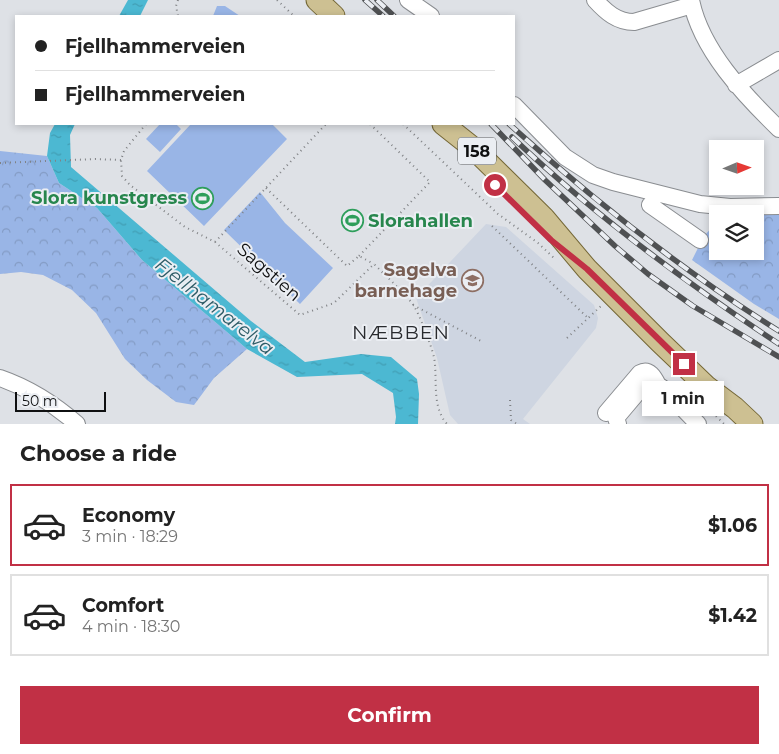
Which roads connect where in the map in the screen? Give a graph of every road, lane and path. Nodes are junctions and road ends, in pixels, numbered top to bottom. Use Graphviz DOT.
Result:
graph roads {
  1 [pos="178,0"];
  2 [pos="277,0"];
  3 [pos="317,0"];
  4 [pos="408,0"];
  5 [pos="595,0"];
  6 [pos="691,3"];
  7 [pos="178,15"];
  8 [pos="293,15"];
  9 [pos="333,15"];
  10 [pos="430,15"];
  11 [pos="779,60"];
  12 [pos="736,85"];
  13 [pos="515,106"];
  14 [pos="145,125"];
  15 [pos="325,125"];
  16 [pos="371,125"];
  17 [pos="404,125"];
  18 [pos="443,125"];
  19 [pos="779,129"];
  20 [pos="121,160"];
  21 [pos="0,163"];
  22 [pos="266,188"];
  23 [pos="689,202"];
  24 [pos="650,205"];
  25 [pos="779,206"];
  26 [pos="492,226"];
  27 [pos="680,226"];
  28 [pos="700,240"];
  29 [pos="215,242"];
  30 [pos="359,256"];
  31 [pos="554,258"];
  32 [pos="374,264"];
  33 [pos="413,304"];
  34 [pos="596,311"];
  35 [pos="588,318"];
  36 [pos="567,338"];
  37 [pos="481,340"];
  38 [pos="0,378"];
  39 [pos="707,387"];
  40 [pos="510,400"];
  41 [pos="711,411"];
  42 [pos="612,419"];
  43 [pos="77,424"];
  44 [pos="447,424"];
  45 [pos="517,424"];
  46 [pos="697,424"];
  47 [pos="724,424"];
  48 [pos="737,424"];
  49 [pos="752,424"];
  1 -- 7 [label="path"];
  2 -- 8 [label="path"];
  3 -- 9 [label="main road"];
  4 -- 10 [label="street"];
  5 -- 6 [label="street"];
  6 -- 12 [label="street"];
  11 -- 12 [label="street"];
  12 -- 19 [label="street"];
  13 -- 23 [label="street"];
  14 -- 20 [label="path"];
  15 -- 22 [label="path"];
  16 -- 30 [label="path"];
  17 -- 31 [label="path"];
  18 -- 39 [label="main road, 158"];
  20 -- 21 [label="path"];
  20 -- 29 [label="path, Sagstien"];
  22 -- 29 [label="path"];
  22 -- 30 [label="path"];
  23 -- 25 [label="street"];
  23 -- 27 [label="street"];
  24 -- 27 [label="street"];
  26 -- 35 [label="path"];
  27 -- 28 [label="street"];
  29 -- 32 [label="path, Sagstien"];
  30 -- 32 [label="path"];
  32 -- 33 [label="path"];
  33 -- 37 [label="path"];
  33 -- 44 [label="path"];
  34 -- 35 [label="path"];
  35 -- 36 [label="path"];
  38 -- 43 [label="street"];
  39 -- 48 [label="main road, 158"];
  39 -- 49 [label="main road, 158"];
  40 -- 45 [label="path"];
  41 -- 47 [label="path"];
  42 -- 46 [label="street"];
}
